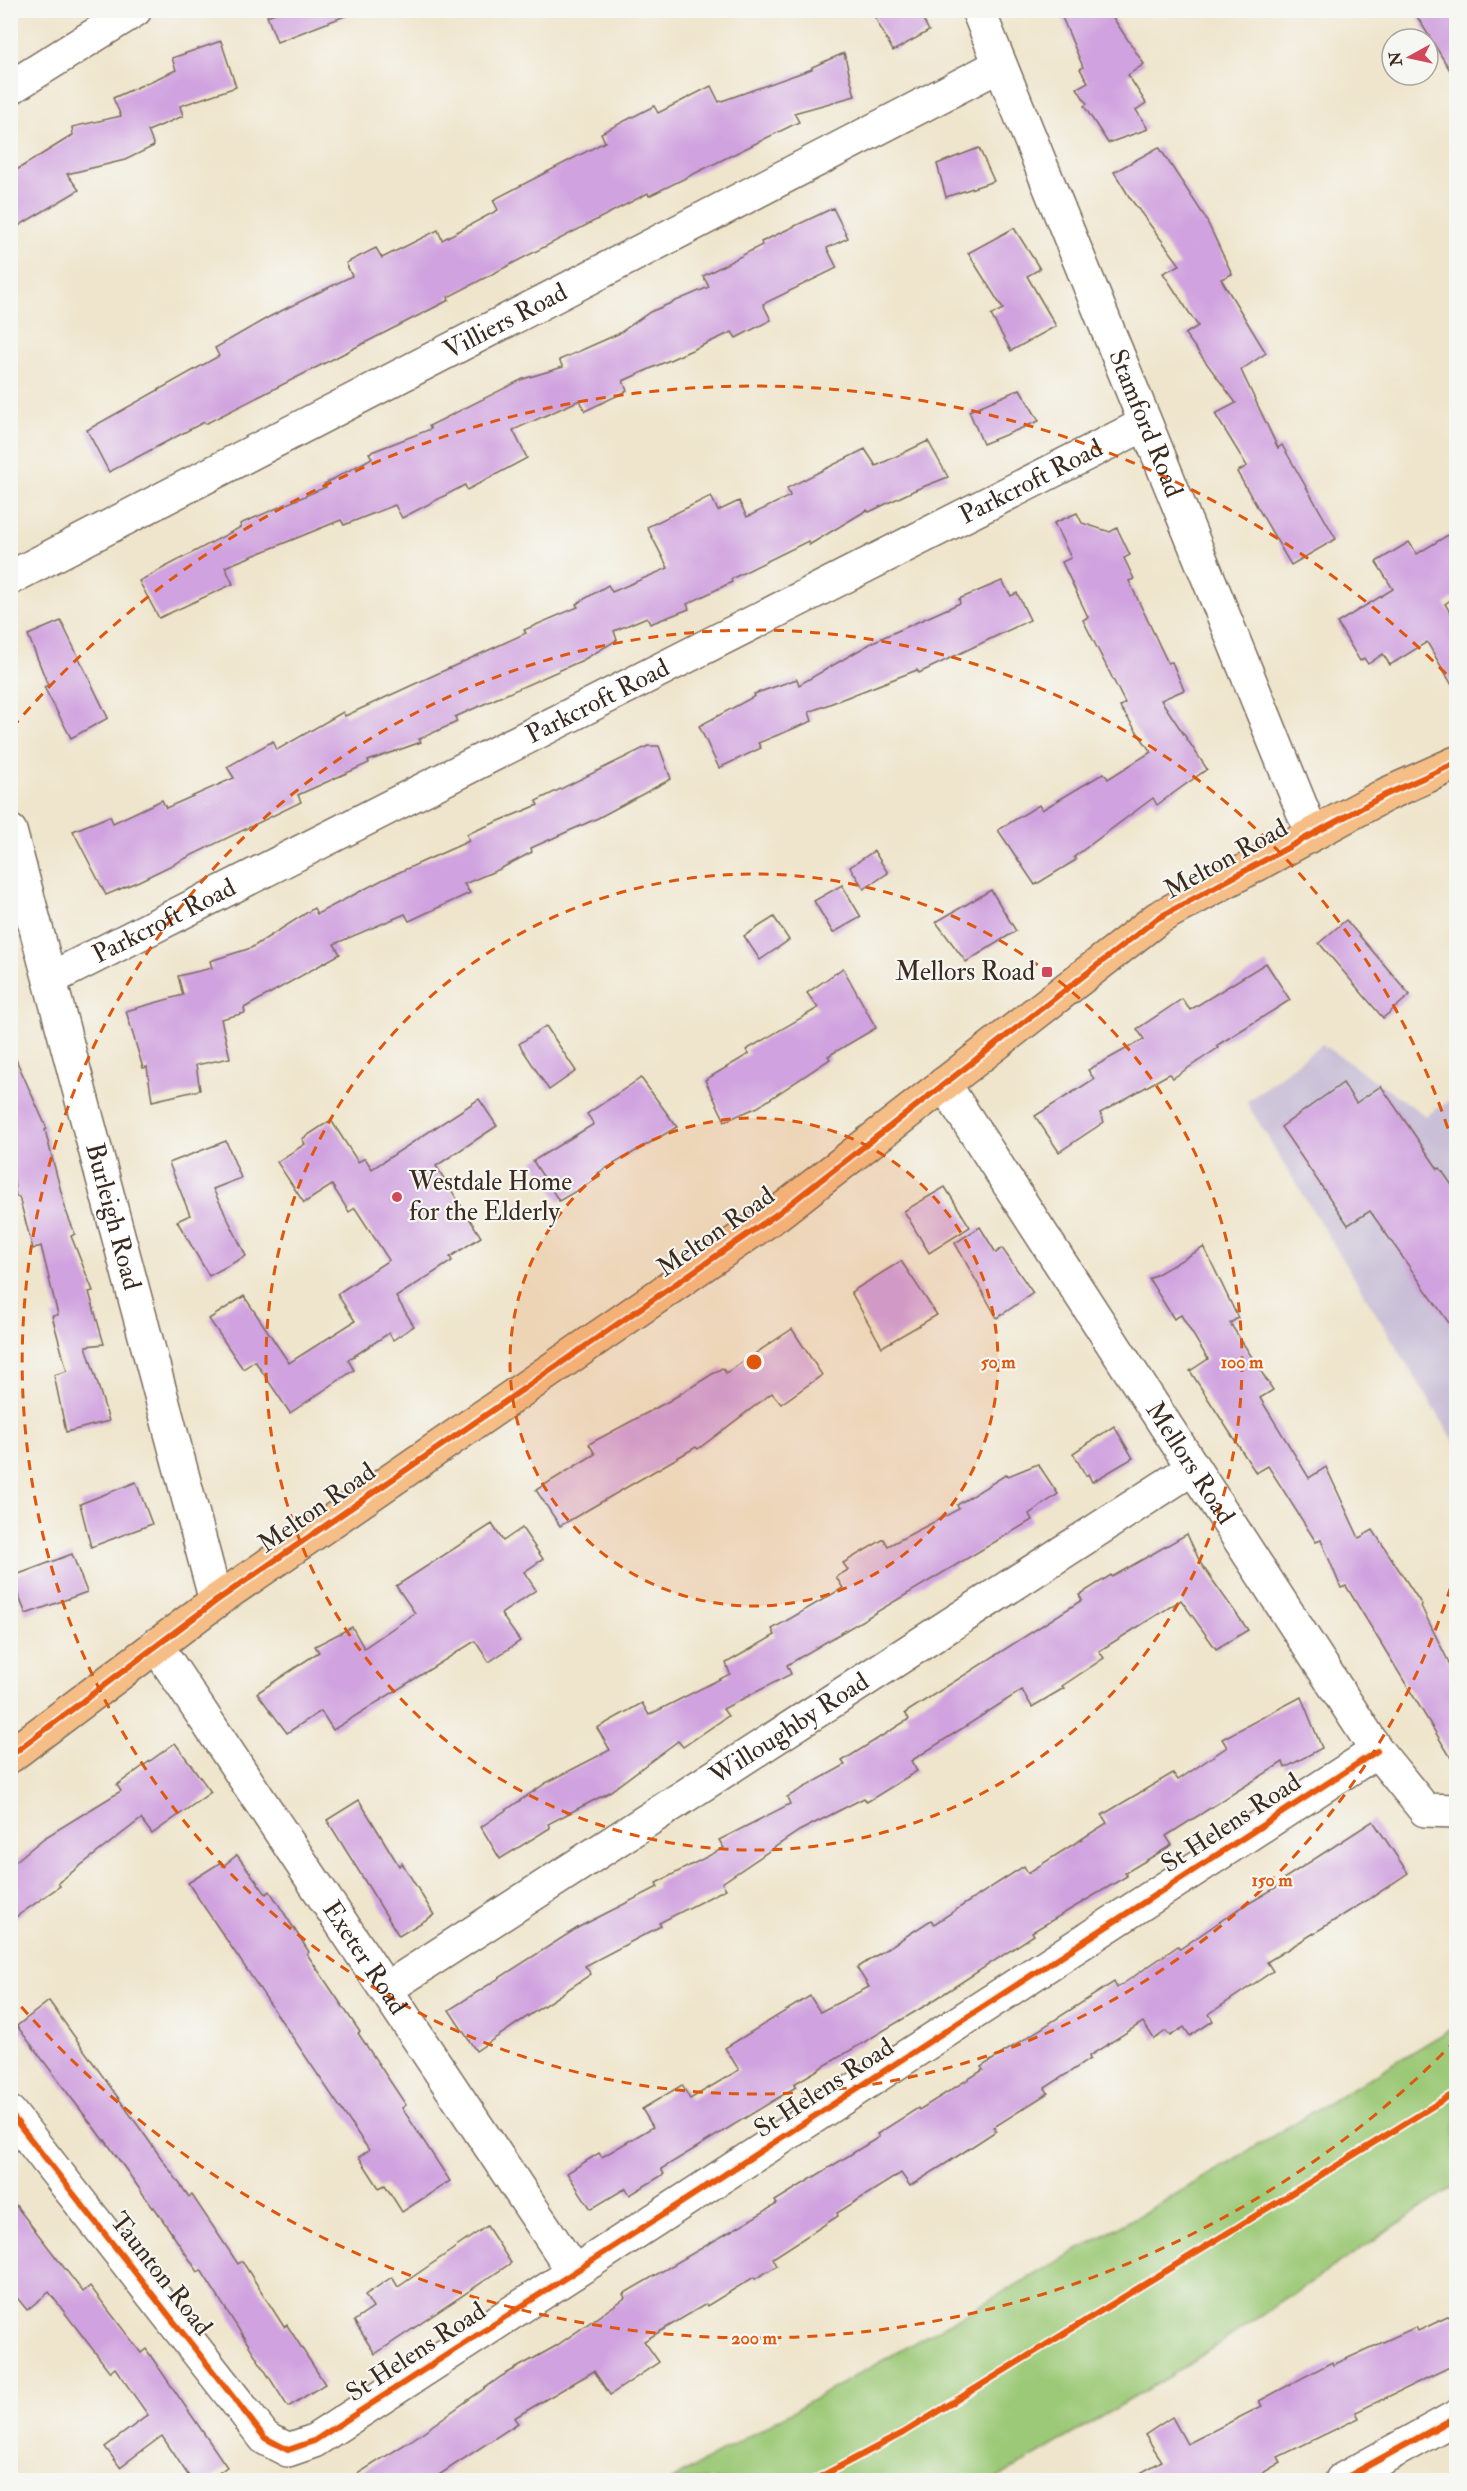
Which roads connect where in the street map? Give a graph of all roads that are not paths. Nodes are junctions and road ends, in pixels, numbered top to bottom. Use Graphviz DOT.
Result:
graph roads {
  1 [pos="135,10"];
  2 [pos="978,10"];
  3 [pos="1000,65"];
  4 [pos="10,88"];
  5 [pos="1145,424"];
  6 [pos="10,578"];
  7 [pos="1456,763"];
  8 [pos="10,831"];
  9 [pos="1312,834"];
  10 [pos="50,979"];
  11 [pos="944,1084"];
  12 [pos="1193,1468"];
  13 [pos="216,1601"];
  14 [pos="156,1644"];
  15 [pos="1377,1751"];
  16 [pos="10,1756"];
  17 [pos="1456,1811"];
  18 [pos="386,1989"];
  19 [pos="10,2113"];
  20 [pos="574,2272"];
  21 [pos="1456,2417"];
  22 [pos="288,2450"];
  23 [pos="1342,2481"];
  1 -- 4 [label="street"];
  2 -- 3 [label="street, Stamford Road"];
  3 -- 5 [label="street, Stamford Road"];
  3 -- 6 [label="street, Villiers Road"];
  5 -- 9 [label="street, Stamford Road"];
  5 -- 10 [label="street, Parkcroft Road"];
  7 -- 9 [label="main road, Melton Road"];
  8 -- 10 [label="street, Burleigh Road"];
  9 -- 11 [label="main road, Melton Road"];
  10 -- 13 [label="street, Burleigh Road"];
  11 -- 12 [label="street, Mellors Road"];
  11 -- 13 [label="main road, Melton Road"];
  12 -- 15 [label="street, Mellors Road"];
  12 -- 18 [label="street, Willoughby Road"];
  13 -- 14 [label="main road, Melton Road"];
  14 -- 16 [label="main road, Melton Road"];
  14 -- 18 [label="street, Exeter Road"];
  15 -- 17 [label="street, Mellors Road"];
  15 -- 20 [label="street, St Helens Road"];
  18 -- 20 [label="street, Exeter Road"];
  19 -- 22 [label="street, Taunton Road"];
  20 -- 22 [label="street, St Helens Road"];
  21 -- 23 [label="street"];
}
